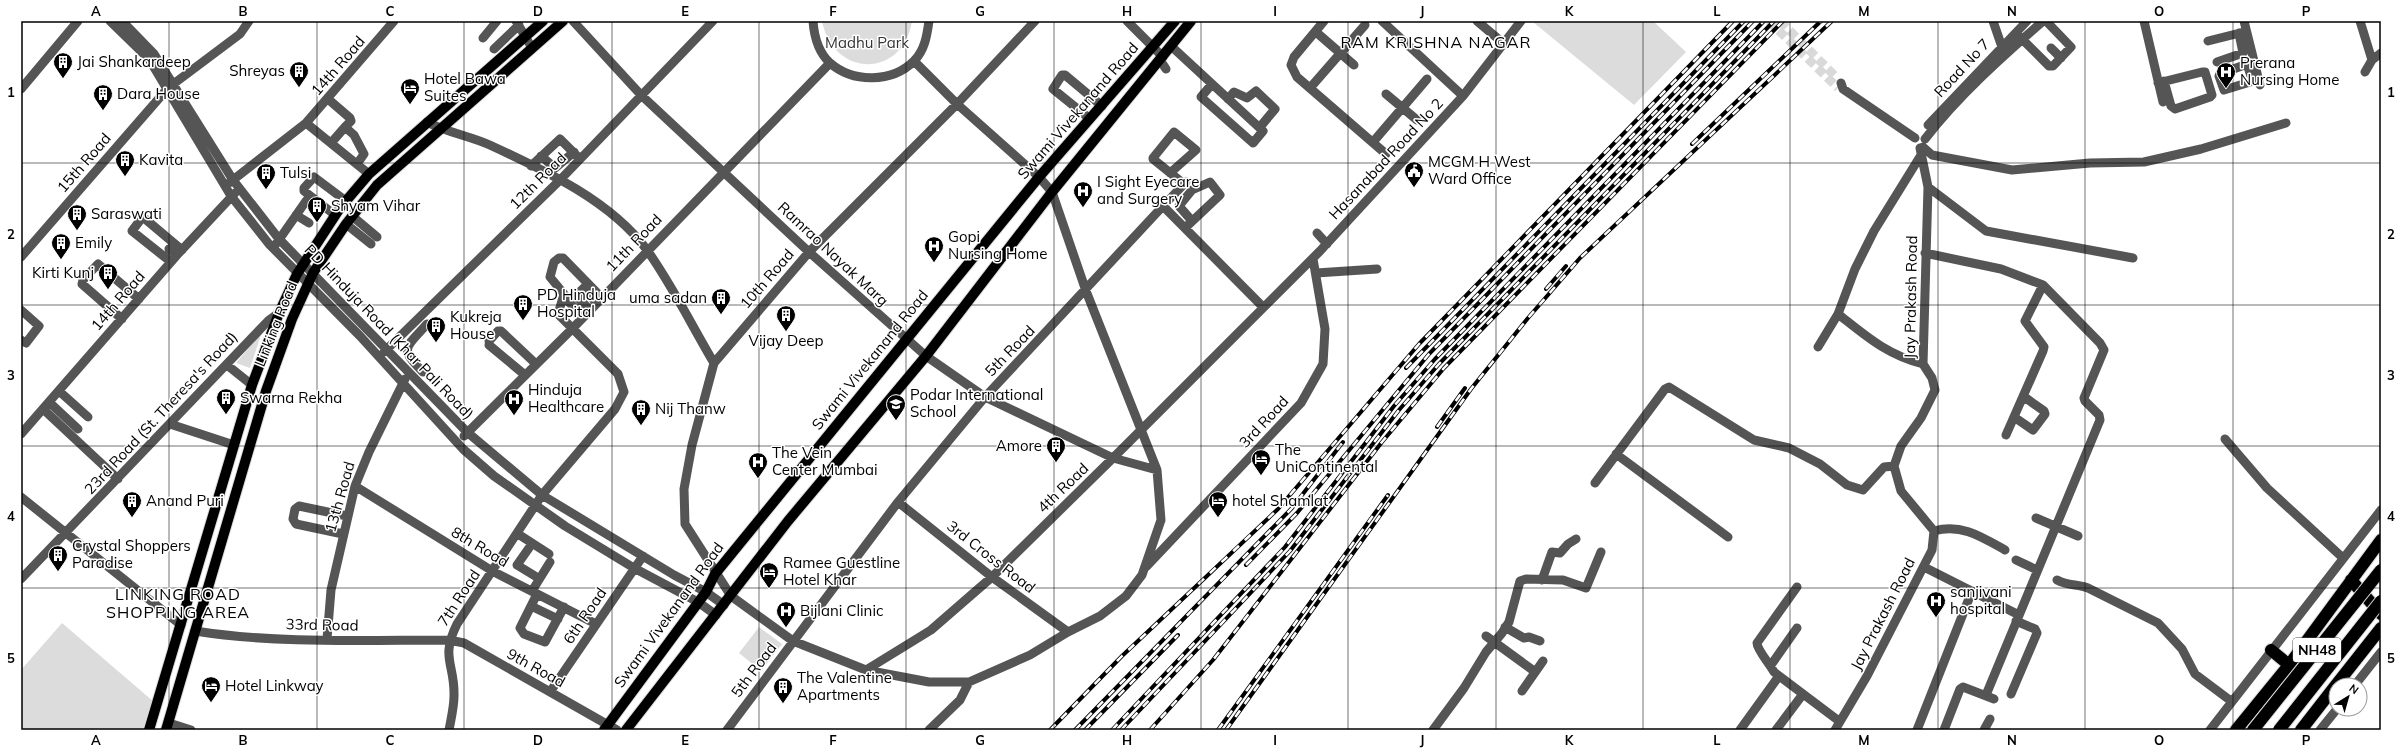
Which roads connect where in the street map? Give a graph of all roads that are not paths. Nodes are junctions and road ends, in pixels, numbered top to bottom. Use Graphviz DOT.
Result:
graph roads {
  1 [pos="78,21"];
  2 [pos="110,21"];
  3 [pos="122,21"];
  4 [pos="249,21"];
  5 [pos="394,21"];
  6 [pos="498,21"];
  7 [pos="543,21"];
  8 [pos="563,21"];
  9 [pos="573,21"];
  10 [pos="713,21"];
  11 [pos="813,21"];
  12 [pos="929,21"];
  13 [pos="1035,21"];
  14 [pos="1127,21"];
  15 [pos="1175,21"];
  16 [pos="1191,21"];
  17 [pos="1324,21"];
  18 [pos="1382,21"];
  19 [pos="1477,21"];
  20 [pos="1521,21"];
  21 [pos="1993,21"];
  22 [pos="2027,21"];
  23 [pos="2045,21"];
  24 [pos="2144,21"];
  25 [pos="2244,21"];
  26 [pos="2360,21"];
  27 [pos="517,23"];
  28 [pos="1365,25"];
  29 [pos="509,30"];
  30 [pos="1316,32"];
  31 [pos="2015,32"];
  32 [pos="2243,32"];
  33 [pos="483,38"];
  34 [pos="525,38"];
  35 [pos="504,39"];
  36 [pos="2022,39"];
  37 [pos="2208,41"];
  38 [pos="1503,43"];
  39 [pos="1171,46"];
  40 [pos="2002,46"];
  41 [pos="513,47"];
  42 [pos="494,48"];
  43 [pos="532,48"];
  44 [pos="1153,48"];
  45 [pos="2051,48"];
  46 [pos="2381,53"];
  47 [pos="1340,54"];
  48 [pos="2005,56"];
  49 [pos="2061,58"];
  50 [pos="1161,59"];
  51 [pos="2372,60"];
  52 [pos="914,61"];
  53 [pos="830,62"];
  54 [pos="2217,62"];
  55 [pos="1354,65"];
  56 [pos="1166,69"];
  57 [pos="2365,72"];
  58 [pos="1129,75"];
  59 [pos="1427,79"];
  60 [pos="2161,82"];
  61 [pos="1141,84"];
  62 [pos="1212,84"];
  63 [pos="171,85"];
  64 [pos="2260,85"];
  65 [pos="1841,86"];
  66 [pos="1310,88"];
  67 [pos="21,89"];
  68 [pos="1386,94"];
  69 [pos="641,95"];
  70 [pos="1463,96"];
  71 [pos="1228,99"];
  72 [pos="330,100"];
  73 [pos="2163,102"];
  74 [pos="957,104"];
  75 [pos="1102,106"];
  76 [pos="1238,108"];
  77 [pos="1402,108"];
  78 [pos="1090,119"];
  79 [pos="1417,120"];
  80 [pos="1226,121"];
  81 [pos="427,122"];
  82 [pos="2286,123"];
  83 [pos="308,125"];
  84 [pos="346,127"];
  85 [pos="1260,127"];
  86 [pos="440,129"];
  87 [pos="1373,142"];
  88 [pos="330,143"];
  89 [pos="1921,144"];
  90 [pos="1386,154"];
  91 [pos="577,155"];
  92 [pos="541,156"];
  93 [pos="360,161"];
  94 [pos="531,166"];
  95 [pos="723,170"];
  96 [pos="372,171"];
  97 [pos="1170,173"];
  98 [pos="1039,177"];
  99 [pos="233,180"];
  100 [pos="560,180"];
  101 [pos="1183,185"];
  102 [pos="225,186"];
  103 [pos="1928,187"];
  104 [pos="239,189"];
  105 [pos="1052,192"];
  106 [pos="1188,195"];
  107 [pos="231,196"];
  108 [pos="346,201"];
  109 [pos="1163,206"];
  110 [pos="296,215"];
  111 [pos="335,216"];
  112 [pos="349,220"];
  113 [pos="1192,221"];
  114 [pos="308,223"];
  115 [pos="1185,228"];
  116 [pos="1318,233"];
  117 [pos="279,239"];
  118 [pos="374,240"];
  119 [pos="1327,244"];
  120 [pos="273,248"];
  121 [pos="169,249"];
  122 [pos="646,250"];
  123 [pos="808,252"];
  124 [pos="1925,253"];
  125 [pos="176,256"];
  126 [pos="21,257"];
  127 [pos="2133,258"];
  128 [pos="1313,259"];
  129 [pos="303,264"];
  130 [pos="1377,269"];
  131 [pos="313,273"];
  132 [pos="1316,273"];
  133 [pos="297,274"];
  134 [pos="308,283"];
  135 [pos="2043,285"];
  136 [pos="1086,291"];
  137 [pos="575,295"];
  138 [pos="130,304"];
  139 [pos="1263,307"];
  140 [pos="591,309"];
  141 [pos="21,310"];
  142 [pos="279,314"];
  143 [pos="1838,314"];
  144 [pos="419,318"];
  145 [pos="122,319"];
  146 [pos="573,328"];
  147 [pos="21,340"];
  148 [pos="906,340"];
  149 [pos="1818,347"];
  150 [pos="389,350"];
  151 [pos="407,353"];
  152 [pos="926,356"];
  153 [pos="379,357"];
  154 [pos="529,357"];
  155 [pos="398,359"];
  156 [pos="714,362"];
  157 [pos="536,364"];
  158 [pos="1923,364"];
  159 [pos="227,365"];
  160 [pos="522,371"];
  161 [pos="419,373"];
  162 [pos="402,382"];
  163 [pos="252,385"];
  164 [pos="58,391"];
  165 [pos="266,391"];
  166 [pos="2023,396"];
  167 [pos="985,397"];
  168 [pos="46,406"];
  169 [pos="88,417"];
  170 [pos="2014,417"];
  171 [pos="170,424"];
  172 [pos="1141,428"];
  173 [pos="78,429"];
  174 [pos="467,432"];
  175 [pos="21,434"];
  176 [pos="2006,435"];
  177 [pos="2225,439"];
  178 [pos="457,442"];
  179 [pos="234,445"];
  180 [pos="1616,454"];
  181 [pos="1114,458"];
  182 [pos="1894,466"];
  183 [pos="1157,470"];
  184 [pos="118,478"];
  185 [pos="1595,483"];
  186 [pos="355,486"];
  187 [pos="542,495"];
  188 [pos="21,497"];
  189 [pos="898,502"];
  190 [pos="536,507"];
  191 [pos="2381,510"];
  192 [pos="347,516"];
  193 [pos="2036,518"];
  194 [pos="2055,526"];
  195 [pos="1934,531"];
  196 [pos="66,533"];
  197 [pos="343,534"];
  198 [pos="2078,536"];
  199 [pos="1728,537"];
  200 [pos="1576,539"];
  201 [pos="514,540"];
  202 [pos="2381,540"];
  203 [pos="531,549"];
  204 [pos="2005,550"];
  205 [pos="1601,552"];
  206 [pos="644,556"];
  207 [pos="2343,558"];
  208 [pos="2016,560"];
  209 [pos="2366,561"];
  210 [pos="1924,567"];
  211 [pos="634,568"];
  212 [pos="522,569"];
  213 [pos="1144,569"];
  214 [pos="2037,570"];
  215 [pos="2381,570"];
  216 [pos="494,572"];
  217 [pos="715,574"];
  218 [pos="2381,575"];
  219 [pos="538,576"];
  220 [pos="992,577"];
  221 [pos="21,579"];
  222 [pos="1542,580"];
  223 [pos="2057,580"];
  224 [pos="2351,580"];
  225 [pos="513,582"];
  226 [pos="1798,587"];
  227 [pos="531,591"];
  228 [pos="1972,591"];
  229 [pos="706,592"];
  230 [pos="731,596"];
  231 [pos="2381,601"];
  232 [pos="698,602"];
  233 [pos="724,605"];
  234 [pos="531,606"];
  235 [pos="564,607"];
  236 [pos="2381,614"];
  237 [pos="716,615"];
  238 [pos="2017,618"];
  239 [pos="558,619"];
  240 [pos="596,624"];
  241 [pos="181,625"];
  242 [pos="1505,627"];
  243 [pos="1797,628"];
  244 [pos="2381,628"];
  245 [pos="196,631"];
  246 [pos="1068,632"];
  247 [pos="1486,636"];
  248 [pos="327,640"];
  249 [pos="449,640"];
  250 [pos="793,641"];
  251 [pos="1540,641"];
  252 [pos="1494,643"];
  253 [pos="2271,650"];
  254 [pos="2381,652"];
  255 [pos="1543,661"];
  256 [pos="1771,665"];
  257 [pos="2288,665"];
  258 [pos="866,670"];
  259 [pos="1534,671"];
  260 [pos="1779,676"];
  261 [pos="2342,677"];
  262 [pos="2361,677"];
  263 [pos="969,682"];
  264 [pos="1522,691"];
  265 [pos="550,692"];
  266 [pos="1803,694"];
  267 [pos="2011,694"];
  268 [pos="2328,695"];
  269 [pos="2231,701"];
  270 [pos="2331,717"];
  271 [pos="1990,719"];
  272 [pos="1840,721"];
  273 [pos="168,726"];
  274 [pos="610,728"];
  275 [pos="149,730"];
  276 [pos="191,730"];
  277 [pos="449,730"];
  278 [pos="626,730"];
  279 [pos="727,730"];
  280 [pos="929,730"];
  281 [pos="1433,730"];
  282 [pos="1740,730"];
  283 [pos="1776,730"];
  284 [pos="1835,730"];
  285 [pos="1917,730"];
  286 [pos="1944,730"];
  287 [pos="1984,730"];
  288 [pos="2210,730"];
  289 [pos="2236,730"];
  290 [pos="2253,730"];
  291 [pos="2279,730"];
  292 [pos="2301,730"];
  293 [pos="2320,730"];
  1 -- 67 [label="street"];
  2 -- 63 [label="street, PD Hinduja Road (Khar Pali Road)"];
  3 -- 63 [label="street, PD Hinduja Road (Khar Pali Road)"];
  4 -- 63 [label="street, 15th Road"];
  5 -- 72 [label="street, 14th Road"];
  6 -- 29 [label="street"];
  6 -- 33 [label="street"];
  7 -- 34 [label="main road, Linking Road"];
  8 -- 43 [label="main road, Linking Road"];
  9 -- 69 [label="street, Ramrao Nayak Marg"];
  10 -- 69 [label="street, 12th Road"];
  11 -- 53 [label="street"];
  12 -- 52 [label="street"];
  13 -- 74 [label="street, 10th Road"];
  14 -- 44 [label="street"];
  15 -- 44 [label="main road, Swami Vivekanand Road"];
  16 -- 39 [label="main road, Swami Vivekanand Road"];
  17 -- 30 [label="street"];
  18 -- 70 [label="street"];
  19 -- 38 [label="street"];
  20 -- 38 [label="street, Hasanabad Road No 2"];
  21 -- 40 [label="street"];
  22 -- 31 [label="street, Road No 7"];
  23 -- 36 [label="street"];
  23 -- 49 [label="street"];
  24 -- 60 [label="street"];
  25 -- 32 [label="street"];
  26 -- 51 [label="street"];
  27 -- 34 [label="street"];
  27 -- 35 [label="street"];
  28 -- 47 [label="street"];
  30 -- 47 [label="street"];
  30 -- 66 [label="street"];
  31 -- 36 [label="street"];
  31 -- 40 [label="street, Road No 7"];
  32 -- 37 [label="street"];
  32 -- 54 [label="street"];
  32 -- 64 [label="street"];
  34 -- 41 [label="main road, Linking Road"];
  34 -- 43 [label="street"];
  35 -- 41 [label="street"];
  35 -- 42 [label="street"];
  36 -- 48 [label="street"];
  36 -- 49 [label="street"];
  38 -- 70 [label="street, Hasanabad Road No 2"];
  39 -- 50 [label="main road, Swami Vivekanand Road"];
  39 -- 62 [label="street"];
  40 -- 48 [label="street"];
  40 -- 89 [label="street, Road No 7"];
  41 -- 81 [label="main road, Linking Road"];
  43 -- 86 [label="main road, Linking Road"];
  44 -- 50 [label="street"];
  44 -- 58 [label="main road, Swami Vivekanand Road"];
  45 -- 49 [label="street"];
  46 -- 51 [label="street"];
  47 -- 55 [label="street"];
  47 -- 66 [label="street"];
  48 -- 89 [label="street"];
  50 -- 56 [label="street"];
  50 -- 61 [label="main road, Swami Vivekanand Road"];
  51 -- 57 [label="street"];
  52 -- 53 [label="street"];
  52 -- 74 [label="street"];
  53 -- 95 [label="street, 11th Road"];
  58 -- 61 [label="main road"];
  58 -- 75 [label="main road, Swami Vivekanand Road"];
  59 -- 77 [label="street"];
  60 -- 60 [label="street"];
  60 -- 73 [label="street"];
  61 -- 105 [label="main road, Swami Vivekanand Road"];
  62 -- 71 [label="street"];
  62 -- 80 [label="street"];
  63 -- 99 [label="street, PD Hinduja Road (Khar Pali Road)"];
  63 -- 102 [label="street, PD Hinduja Road (Khar Pali Road)"];
  63 -- 126 [label="street, 15th Road"];
  65 -- 89 [label="street"];
  66 -- 87 [label="street"];
  68 -- 77 [label="street"];
  69 -- 91 [label="street, 12th Road"];
  69 -- 95 [label="street, Ramrao Nayak Marg"];
  70 -- 119 [label="street, Hasanabad Road No 2"];
  71 -- 76 [label="street"];
  71 -- 85 [label="street"];
  72 -- 83 [label="street, 14th Road"];
  72 -- 84 [label="street"];
  74 -- 98 [label="street"];
  74 -- 123 [label="street, 10th Road"];
  75 -- 78 [label="main road, Swami Vivekanand Road"];
  75 -- 78 [label="street"];
  76 -- 80 [label="street"];
  76 -- 85 [label="street"];
  77 -- 79 [label="street"];
  77 -- 87 [label="street"];
  78 -- 98 [label="main road, Swami Vivekanand Road"];
  80 -- 85 [label="street"];
  81 -- 86 [label="street"];
  81 -- 96 [label="main road, Linking Road"];
  82 -- 89 [label="street"];
  83 -- 88 [label="street"];
  83 -- 99 [label="street, 14th Road"];
  84 -- 88 [label="street"];
  84 -- 93 [label="street"];
  86 -- 94 [label="street"];
  86 -- 112 [label="main road, Linking Road"];
  87 -- 90 [label="street"];
  88 -- 93 [label="street"];
  89 -- 103 [label="street, Jay Prakash Road"];
  89 -- 143 [label="street"];
  91 -- 92 [label="street"];
  91 -- 92 [label="street"];
  91 -- 100 [label="street, 12th Road"];
  92 -- 94 [label="street"];
  93 -- 96 [label="street"];
  94 -- 100 [label="street"];
  95 -- 122 [label="street, 11th Road"];
  95 -- 123 [label="street, Ramrao Nayak Marg"];
  96 -- 108 [label="main road, Linking Road"];
  97 -- 97 [label="street"];
  97 -- 101 [label="street"];
  98 -- 105 [label="street"];
  98 -- 148 [label="main road, Swami Vivekanand Road"];
  99 -- 102 [label="street, 14th Road"];
  99 -- 104 [label="street, PD Hinduja Road (Khar Pali Road)"];
  100 -- 122 [label="street"];
  100 -- 144 [label="street, 12th Road"];
  101 -- 106 [label="street"];
  101 -- 109 [label="street, 5th Road"];
  102 -- 107 [label="street, PD Hinduja Road (Khar Pali Road)"];
  103 -- 124 [label="street, Jay Prakash Road"];
  103 -- 127 [label="street"];
  104 -- 107 [label="street, 14th Road"];
  104 -- 117 [label="street, PD Hinduja Road (Khar Pali Road)"];
  105 -- 136 [label="street"];
  105 -- 152 [label="main road, Swami Vivekanand Road"];
  106 -- 113 [label="street"];
  106 -- 113 [label="street"];
  107 -- 120 [label="street, PD Hinduja Road (Khar Pali Road)"];
  107 -- 125 [label="street, 14th Road"];
  108 -- 111 [label="main road, Linking Road"];
  108 -- 111 [label="street"];
  109 -- 115 [label="street"];
  109 -- 136 [label="street, 5th Road"];
  110 -- 111 [label="street"];
  110 -- 114 [label="street"];
  110 -- 117 [label="street"];
  111 -- 129 [label="main road, Linking Road"];
  112 -- 118 [label="street"];
  112 -- 131 [label="main road, Linking Road"];
  113 -- 115 [label="street"];
  115 -- 139 [label="street"];
  116 -- 119 [label="street"];
  117 -- 120 [label="street"];
  117 -- 129 [label="street, PD Hinduja Road (Khar Pali Road)"];
  119 -- 128 [label="street, Hasanabad Road No 2"];
  120 -- 133 [label="street, PD Hinduja Road (Khar Pali Road)"];
  121 -- 125 [label="street"];
  122 -- 140 [label="street, 11th Road"];
  122 -- 156 [label="street"];
  123 -- 148 [label="street, Ramrao Nayak Marg"];
  123 -- 156 [label="street, 10th Road"];
  124 -- 135 [label="street"];
  124 -- 158 [label="street, Jay Prakash Road"];
  125 -- 125 [label="street"];
  125 -- 138 [label="street, 14th Road"];
  128 -- 132 [label="street, 3rd Road"];
  128 -- 139 [label="street, Hasanabad Road No 2"];
  129 -- 131 [label="street, PD Hinduja Road (Khar Pali Road)"];
  129 -- 133 [label="main road, Linking Road"];
  130 -- 132 [label="street"];
  131 -- 134 [label="main road, Linking Road"];
  131 -- 150 [label="street, PD Hinduja Road (Khar Pali Road)"];
  132 -- 213 [label="street, 3rd Road"];
  133 -- 134 [label="street, PD Hinduja Road (Khar Pali Road)"];
  133 -- 142 [label="main road, Linking Road"];
  134 -- 153 [label="street, PD Hinduja Road (Khar Pali Road)"];
  134 -- 165 [label="main road, Linking Road"];
  135 -- 166 [label="street"];
  135 -- 194 [label="street"];
  136 -- 167 [label="street, 5th Road"];
  136 -- 172 [label="street"];
  137 -- 140 [label="street"];
  137 -- 140 [label="street"];
  137 -- 140 [label="street"];
  137 -- 146 [label="street"];
  138 -- 145 [label="street, 14th Road"];
  138 -- 145 [label="street"];
  139 -- 172 [label="street, 4th Road"];
  140 -- 146 [label="street, 11th Road"];
  141 -- 147 [label="street"];
  142 -- 159 [label="street, 23rd Road (St. Theresa's Road)"];
  142 -- 163 [label="main road, Linking Road"];
  143 -- 149 [label="street"];
  143 -- 158 [label="street"];
  144 -- 150 [label="street, 12th Road"];
  144 -- 151 [label="street"];
  145 -- 164 [label="street, 14th Road"];
  146 -- 157 [label="street, 11th Road"];
  146 -- 187 [label="street"];
  148 -- 152 [label="street, Ramrao Nayak Marg"];
  148 -- 217 [label="main road, Swami Vivekanand Road"];
  150 -- 151 [label="street"];
  150 -- 153 [label="street, 12th Road"];
  150 -- 155 [label="street, PD Hinduja Road (Khar Pali Road)"];
  151 -- 155 [label="street"];
  151 -- 161 [label="street"];
  152 -- 167 [label="street, Ramrao Nayak Marg"];
  152 -- 230 [label="main road, Swami Vivekanand Road"];
  153 -- 162 [label="street, PD Hinduja Road (Khar Pali Road)"];
  154 -- 157 [label="street"];
  154 -- 160 [label="street"];
  154 -- 160 [label="street"];
  155 -- 161 [label="street, PD Hinduja Road (Khar Pali Road)"];
  156 -- 217 [label="street, 10th Road"];
  157 -- 160 [label="street, 11th Road"];
  158 -- 182 [label="street, Jay Prakash Road"];
  159 -- 163 [label="street"];
  159 -- 171 [label="street, 23rd Road (St. Theresa's Road)"];
  160 -- 174 [label="street, 11th Road"];
  161 -- 162 [label="street, 13th Road"];
  161 -- 174 [label="street, PD Hinduja Road (Khar Pali Road)"];
  162 -- 178 [label="street, PD Hinduja Road (Khar Pali Road)"];
  162 -- 186 [label="street, 13th Road"];
  163 -- 165 [label="main road"];
  163 -- 179 [label="main road, Linking Road"];
  164 -- 168 [label="street, 14th Road"];
  164 -- 169 [label="street"];
  165 -- 245 [label="main road, Linking Road"];
  166 -- 170 [label="street"];
  166 -- 170 [label="street"];
  167 -- 181 [label="street, Ramrao Nayak Marg"];
  167 -- 189 [label="street, 5th Road"];
  168 -- 173 [label="street"];
  168 -- 175 [label="street, 14th Road"];
  168 -- 184 [label="street"];
  170 -- 176 [label="street"];
  171 -- 179 [label="street"];
  171 -- 184 [label="street, 23rd Road (St. Theresa's Road)"];
  172 -- 181 [label="street, 4th Road"];
  172 -- 183 [label="street"];
  174 -- 178 [label="street, 11th Road"];
  174 -- 187 [label="street, PD Hinduja Road (Khar Pali Road)"];
  177 -- 207 [label="street"];
  178 -- 190 [label="street, PD Hinduja Road (Khar Pali Road)"];
  179 -- 241 [label="main road, Linking Road"];
  180 -- 182 [label="street"];
  180 -- 185 [label="street"];
  180 -- 199 [label="street"];
  181 -- 183 [label="street, Ramrao Nayak Marg"];
  181 -- 220 [label="street, 4th Road"];
  182 -- 195 [label="street"];
  183 -- 213 [label="street"];
  184 -- 196 [label="street, 23rd Road (St. Theresa's Road)"];
  186 -- 192 [label="street, 13th Road"];
  186 -- 216 [label="street, 8th Road"];
  187 -- 190 [label="street, 7th Road"];
  187 -- 206 [label="street, PD Hinduja Road (Khar Pali Road)"];
  188 -- 196 [label="street"];
  189 -- 220 [label="street, 3rd Cross Road"];
  189 -- 250 [label="street, 5th Road"];
  190 -- 201 [label="street, 7th Road"];
  190 -- 211 [label="street, PD Hinduja Road (Khar Pali Road)"];
  191 -- 207 [label="street"];
  192 -- 197 [label="street, 13th Road"];
  192 -- 197 [label="street"];
  193 -- 194 [label="street"];
  194 -- 198 [label="street"];
  194 -- 214 [label="street"];
  195 -- 204 [label="street"];
  195 -- 210 [label="street, Jay Prakash Road"];
  196 -- 221 [label="street, 23rd Road (St. Theresa's Road)"];
  196 -- 241 [label="street"];
  197 -- 248 [label="street, 13th Road"];
  200 -- 222 [label="street"];
  201 -- 203 [label="street"];
  201 -- 203 [label="street"];
  201 -- 216 [label="street, 7th Road"];
  202 -- 209 [label="highway"];
  203 -- 212 [label="street"];
  203 -- 219 [label="street"];
  205 -- 222 [label="street"];
  206 -- 211 [label="street, 6th Road"];
  206 -- 229 [label="street, PD Hinduja Road (Khar Pali Road)"];
  207 -- 253 [label="street"];
  208 -- 214 [label="street"];
  209 -- 218 [label="highway"];
  209 -- 224 [label="highway"];
  210 -- 228 [label="street"];
  210 -- 272 [label="street, Jay Prakash Road"];
  211 -- 232 [label="street, PD Hinduja Road (Khar Pali Road)"];
  211 -- 240 [label="street, 6th Road"];
  212 -- 219 [label="street"];
  212 -- 225 [label="street"];
  213 -- 246 [label="street"];
  214 -- 238 [label="street"];
  215 -- 290 [label="highway, NH48, bridge"];
  216 -- 225 [label="street, 8th Road"];
  216 -- 249 [label="street, 7th Road"];
  217 -- 229 [label="main road, Swami Vivekanand Road"];
  217 -- 230 [label="street, 10th Road"];
  219 -- 227 [label="street"];
  220 -- 246 [label="street, 3rd Cross Road"];
  220 -- 258 [label="street, 4th Road"];
  222 -- 242 [label="street"];
  223 -- 269 [label="street"];
  224 -- 236 [label="highway"];
  224 -- 257 [label="highway"];
  225 -- 227 [label="street, 8th Road"];
  226 -- 256 [label="street"];
  227 -- 234 [label="street"];
  227 -- 235 [label="street, 8th Road"];
  228 -- 238 [label="street"];
  228 -- 285 [label="street"];
  229 -- 232 [label="main road, Swami Vivekanand Road"];
  229 -- 233 [label="street, PD Hinduja Road (Khar Pali Road)"];
  230 -- 233 [label="main road, Swami Vivekanand Road"];
  230 -- 250 [label="street, 10th Road"];
  231 -- 291 [label="highway, NH48, bridge"];
  232 -- 237 [label="street, PD Hinduja Road (Khar Pali Road)"];
  232 -- 274 [label="main road, Swami Vivekanand Road"];
  233 -- 237 [label="main road, Swami Vivekanand Road"];
  234 -- 239 [label="street"];
  234 -- 239 [label="street"];
  235 -- 239 [label="street"];
  235 -- 240 [label="street, 8th Road"];
  237 -- 278 [label="main road, Swami Vivekanand Road"];
  238 -- 267 [label="street"];
  238 -- 286 [label="street"];
  240 -- 265 [label="street, 6th Road"];
  241 -- 275 [label="main road, Linking Road"];
  242 -- 251 [label="street"];
  242 -- 252 [label="street"];
  243 -- 256 [label="street"];
  244 -- 261 [label="highway"];
  245 -- 248 [label="street, 33rd Road"];
  245 -- 273 [label="main road, Linking Road"];
  246 -- 263 [label="street"];
  247 -- 252 [label="street"];
  248 -- 249 [label="street, 33rd Road"];
  249 -- 265 [label="street, 9th Road"];
  249 -- 277 [label="street, 7th Road"];
  250 -- 258 [label="street, 10th Road"];
  250 -- 279 [label="street, 5th Road"];
  252 -- 259 [label="street"];
  252 -- 281 [label="street"];
  253 -- 257 [label="highway"];
  253 -- 269 [label="street"];
  254 -- 262 [label="street"];
  255 -- 259 [label="street"];
  256 -- 260 [label="street"];
  257 -- 289 [label="highway"];
  258 -- 263 [label="street, 10th Road"];
  259 -- 264 [label="street"];
  260 -- 266 [label="street"];
  260 -- 282 [label="street"];
  263 -- 280 [label="street"];
  265 -- 274 [label="street, 9th Road"];
  266 -- 272 [label="street"];
  266 -- 283 [label="street"];
  268 -- 292 [label="highway"];
  269 -- 288 [label="street"];
  270 -- 293 [label="street"];
  271 -- 287 [label="street"];
  272 -- 284 [label="street, Jay Prakash Road"];
  273 -- 276 [label="street"];
}
